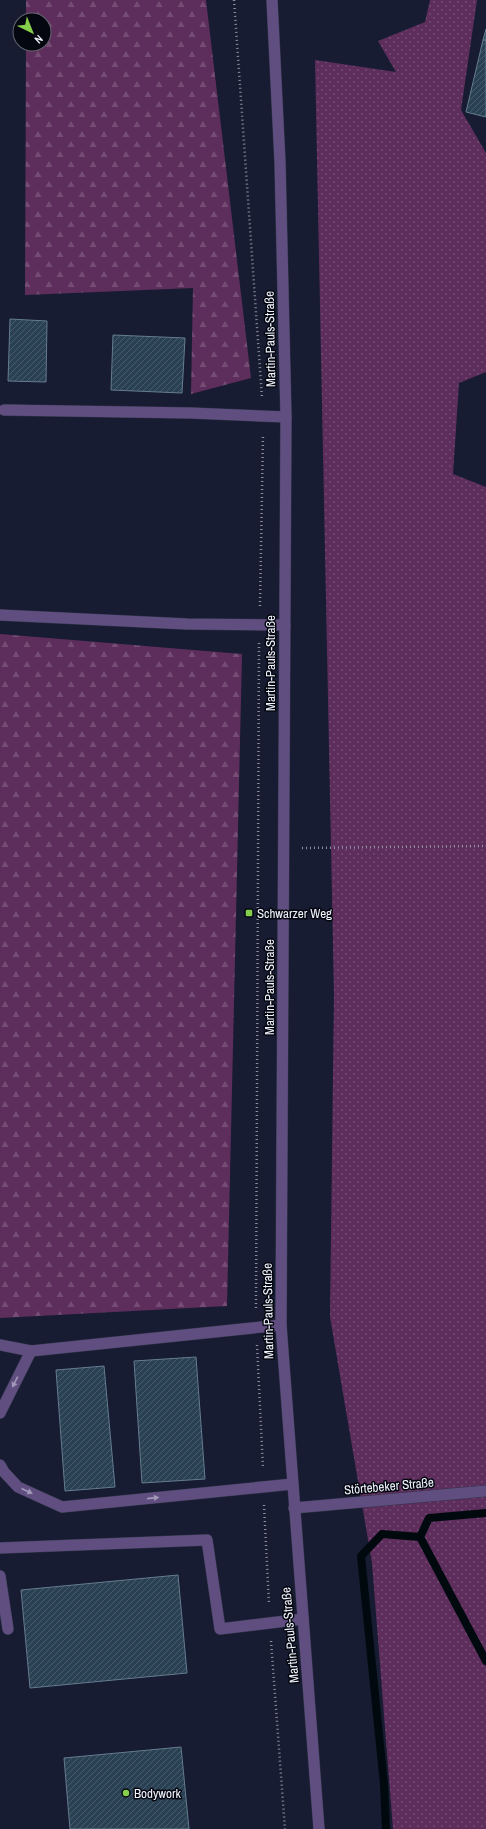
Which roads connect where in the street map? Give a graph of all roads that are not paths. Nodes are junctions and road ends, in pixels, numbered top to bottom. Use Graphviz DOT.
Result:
graph roads {
  1 [pos="272,0"];
  2 [pos="4,410"];
  3 [pos="286,417"];
  4 [pos="0,615"];
  5 [pos="285,625"];
  6 [pos="281,1325"];
  7 [pos="0,1345"];
  8 [pos="30,1351"];
  9 [pos="0,1413"];
  10 [pos="0,1465"];
  11 [pos="293,1484"];
  12 [pos="486,1491"];
  13 [pos="294,1508"];
  14 [pos="0,1548"];
  15 [pos="0,1576"];
  16 [pos="303,1619"];
  17 [pos="8,1629"];
  18 [pos="319,1829"];
  1 -- 3 [label="street, Martin-Pauls-Straße"];
  2 -- 3 [label="street"];
  3 -- 5 [label="street, Martin-Pauls-Straße"];
  4 -- 5 [label="street"];
  5 -- 6 [label="street, Martin-Pauls-Straße"];
  6 -- 8 [label="street"];
  6 -- 11 [label="street, Martin-Pauls-Straße"];
  7 -- 8 [label="street"];
  8 -- 9 [label="street, one-way"];
  10 -- 11 [label="street, one-way"];
  11 -- 13 [label="street, Martin-Pauls-Straße"];
  12 -- 13 [label="street, Störtebeker Straße"];
  13 -- 16 [label="street, Martin-Pauls-Straße"];
  14 -- 16 [label="street"];
  15 -- 17 [label="street"];
  16 -- 18 [label="street, Martin-Pauls-Straße"];
}
